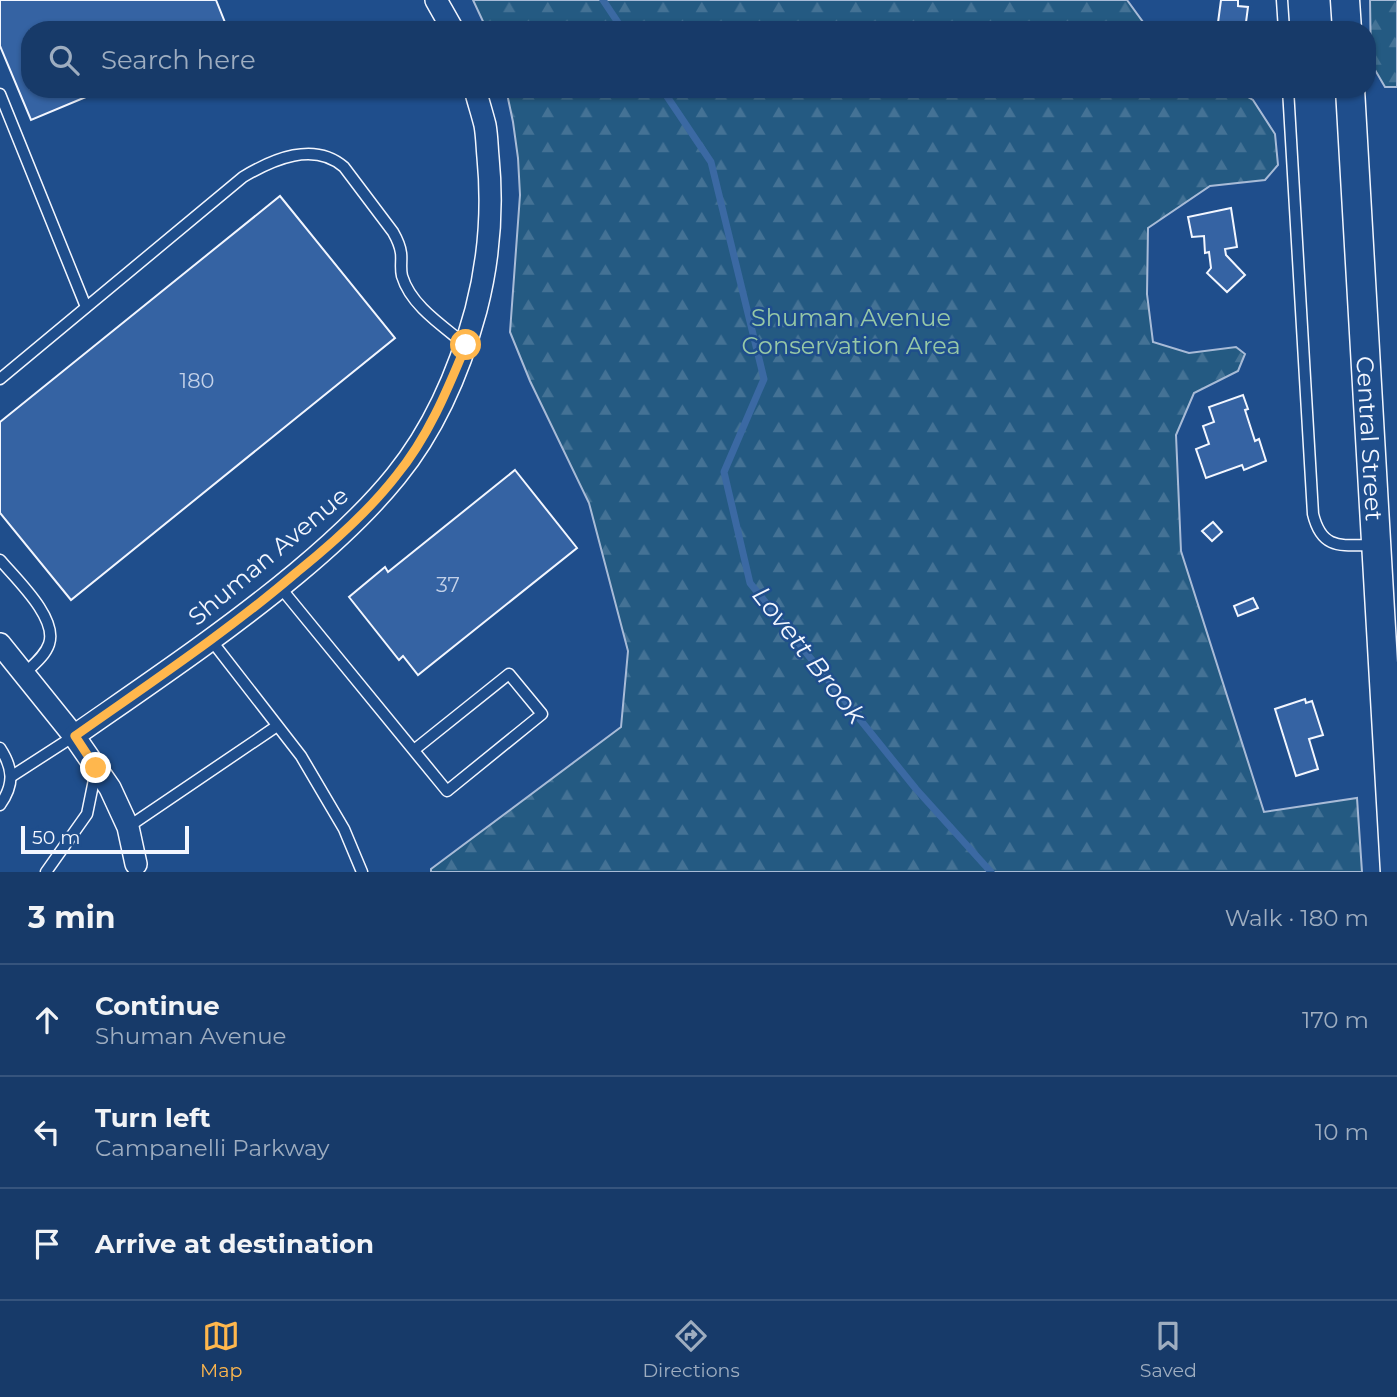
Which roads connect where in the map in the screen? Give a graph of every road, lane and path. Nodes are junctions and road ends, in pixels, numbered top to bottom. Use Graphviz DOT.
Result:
graph roads {
  1 [pos="436,0"];
  2 [pos="1282,0"];
  3 [pos="1345,0"];
  4 [pos="448,21"];
  5 [pos="1283,21"];
  6 [pos="1346,21"];
  7 [pos="0,94"];
  8 [pos="477,98"];
  9 [pos="1289,98"];
  10 [pos="1351,98"];
  11 [pos="86,307"];
  12 [pos="466,345"];
  13 [pos="0,379"];
  14 [pos="1377,545"];
  15 [pos="0,560"];
  16 [pos="280,587"];
  17 [pos="211,640"];
  18 [pos="0,644"];
  19 [pos="24,674"];
  20 [pos="277,726"];
  21 [pos="75,736"];
  22 [pos="0,747"];
  23 [pos="414,750"];
  24 [pos="96,768"];
  25 [pos="12,776"];
  26 [pos="0,805"];
  27 [pos="128,827"];
  28 [pos="136,864"];
  29 [pos="46,872"];
  30 [pos="362,872"];
  31 [pos="1395,872"];
  1 -- 4 [label="street"];
  2 -- 5 [label="lane"];
  3 -- 6 [label="street"];
  7 -- 11 [label="lane"];
  8 -- 12 [label="street, Shuman Avenue"];
  9 -- 14 [label="lane"];
  10 -- 14 [label="street, Central Street"];
  11 -- 12 [label="lane"];
  11 -- 13 [label="lane"];
  12 -- 16 [label="street, Shuman Avenue"];
  14 -- 31 [label="street, Central Street"];
  15 -- 19 [label="lane"];
  16 -- 17 [label="street, Shuman Avenue"];
  16 -- 23 [label="lane"];
  17 -- 20 [label="lane"];
  17 -- 21 [label="street, Shuman Avenue"];
  18 -- 19 [label="street"];
  19 -- 21 [label="street"];
  20 -- 27 [label="lane"];
  20 -- 30 [label="lane"];
  21 -- 24 [label="street"];
  21 -- 25 [label="lane"];
  22 -- 25 [label="lane"];
  23 -- 23 [label="lane"];
  24 -- 27 [label="street"];
  24 -- 29 [label="lane"];
  25 -- 26 [label="lane"];
  27 -- 28 [label="street"];
}
